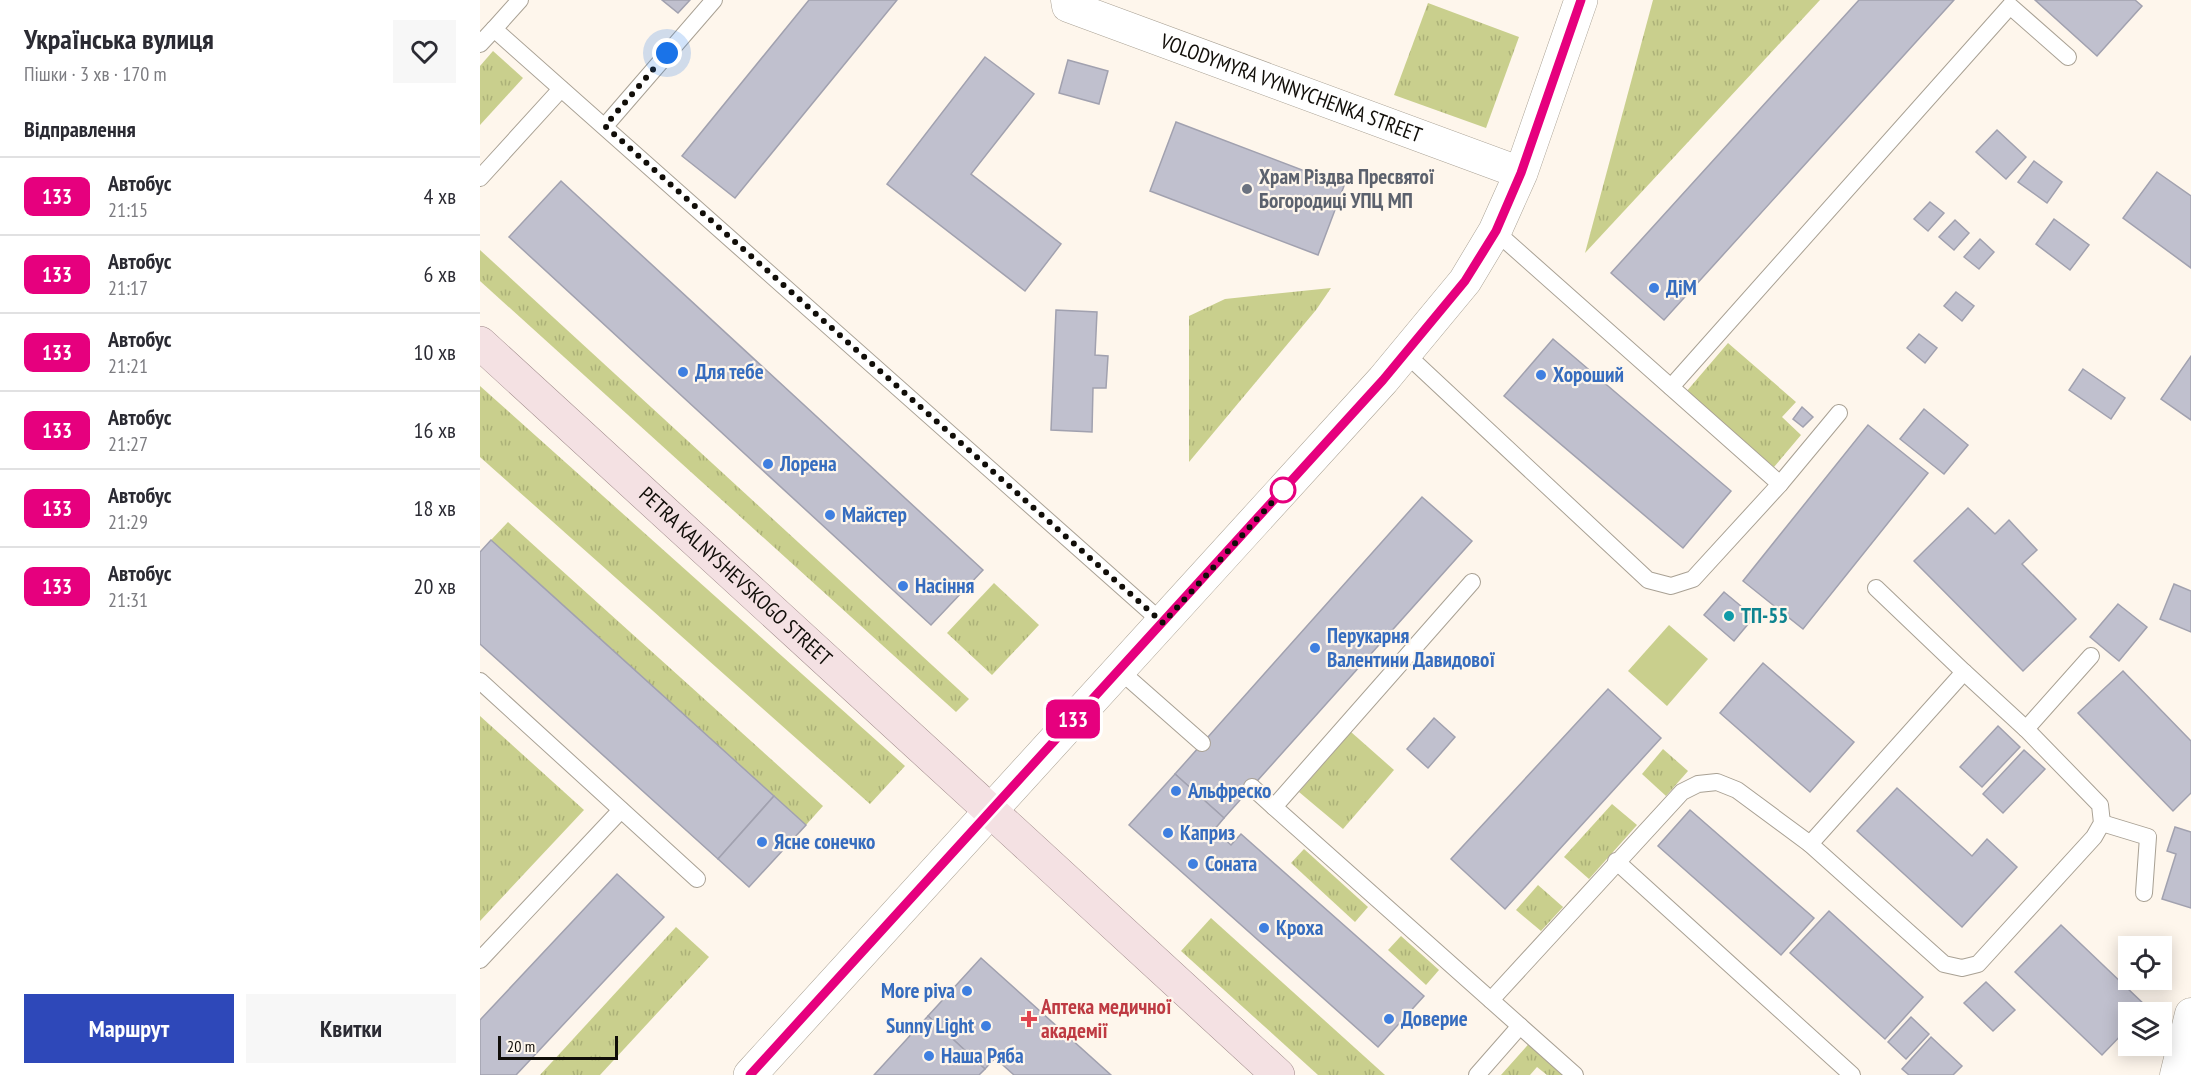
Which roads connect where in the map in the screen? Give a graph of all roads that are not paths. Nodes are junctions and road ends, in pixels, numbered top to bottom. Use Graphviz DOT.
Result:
graph roads {
  1 [pos="520,0"];
  2 [pos="714,0"];
  3 [pos="1067,0"];
  4 [pos="1581,0"];
  5 [pos="494,29"];
  6 [pos="480,44"];
  7 [pos="2068,57"];
  8 [pos="561,89"];
  9 [pos="605,126"];
  10 [pos="1521,173"];
  11 [pos="480,178"];
  12 [pos="1496,231"];
  13 [pos="480,343"];
  14 [pos="1406,354"];
  15 [pos="1671,387"];
  16 [pos="1839,413"];
  17 [pos="1780,484"];
  18 [pos="1472,582"];
  19 [pos="1876,588"];
  20 [pos="1163,623"];
  21 [pos="2091,656"];
  22 [pos="1118,669"];
  23 [pos="1964,672"];
  24 [pos="480,681"];
  25 [pos="2026,729"];
  26 [pos="1202,743"];
  27 [pos="1252,787"];
  28 [pos="1274,807"];
  29 [pos="621,810"];
  30 [pos="991,811"];
  31 [pos="2102,824"];
  32 [pos="1810,844"];
  33 [pos="1616,861"];
  34 [pos="697,879"];
  35 [pos="2144,893"];
  36 [pos="480,960"];
  37 [pos="1491,1000"];
  38 [pos="2191,1014"];
  39 [pos="1520,1026"];
  40 [pos="750,1075"];
  41 [pos="1278,1075"];
  42 [pos="1477,1075"];
  43 [pos="1575,1075"];
  44 [pos="1852,1075"];
  45 [pos="2176,1075"];
  1 -- 5 [label="lane"];
  2 -- 9 [label="lane"];
  3 -- 10 [label="street, VOLODYMYRA VYNNYCHENKA STREET"];
  4 -- 10 [label="main road"];
  5 -- 6 [label="lane"];
  5 -- 8 [label="lane"];
  7 -- 15 [label="lane"];
  8 -- 9 [label="lane"];
  8 -- 11 [label="lane"];
  9 -- 20 [label="lane"];
  10 -- 12 [label="main road"];
  12 -- 14 [label="main road"];
  12 -- 15 [label="lane"];
  13 -- 30 [label="main road, PETRA KALNYSHEVSKOGO STREET"];
  14 -- 17 [label="lane"];
  14 -- 20 [label="main road"];
  15 -- 17 [label="lane"];
  16 -- 17 [label="lane"];
  18 -- 28 [label="lane"];
  19 -- 23 [label="lane"];
  20 -- 22 [label="main road"];
  21 -- 25 [label="lane"];
  22 -- 26 [label="lane"];
  22 -- 30 [label="main road"];
  23 -- 25 [label="lane"];
  23 -- 32 [label="lane"];
  24 -- 29 [label="lane"];
  25 -- 31 [label="lane"];
  27 -- 28 [label="lane"];
  28 -- 37 [label="lane"];
  29 -- 34 [label="lane"];
  29 -- 36 [label="lane"];
  30 -- 40 [label="main road"];
  30 -- 41 [label="main road, PETRA KALNYSHEVSKOGO STREET"];
  31 -- 32 [label="lane"];
  31 -- 35 [label="lane"];
  32 -- 33 [label="lane"];
  33 -- 37 [label="lane"];
  33 -- 44 [label="lane"];
  37 -- 39 [label="lane"];
  38 -- 45 [label="street"];
  39 -- 42 [label="lane"];
  39 -- 43 [label="lane"];
}
